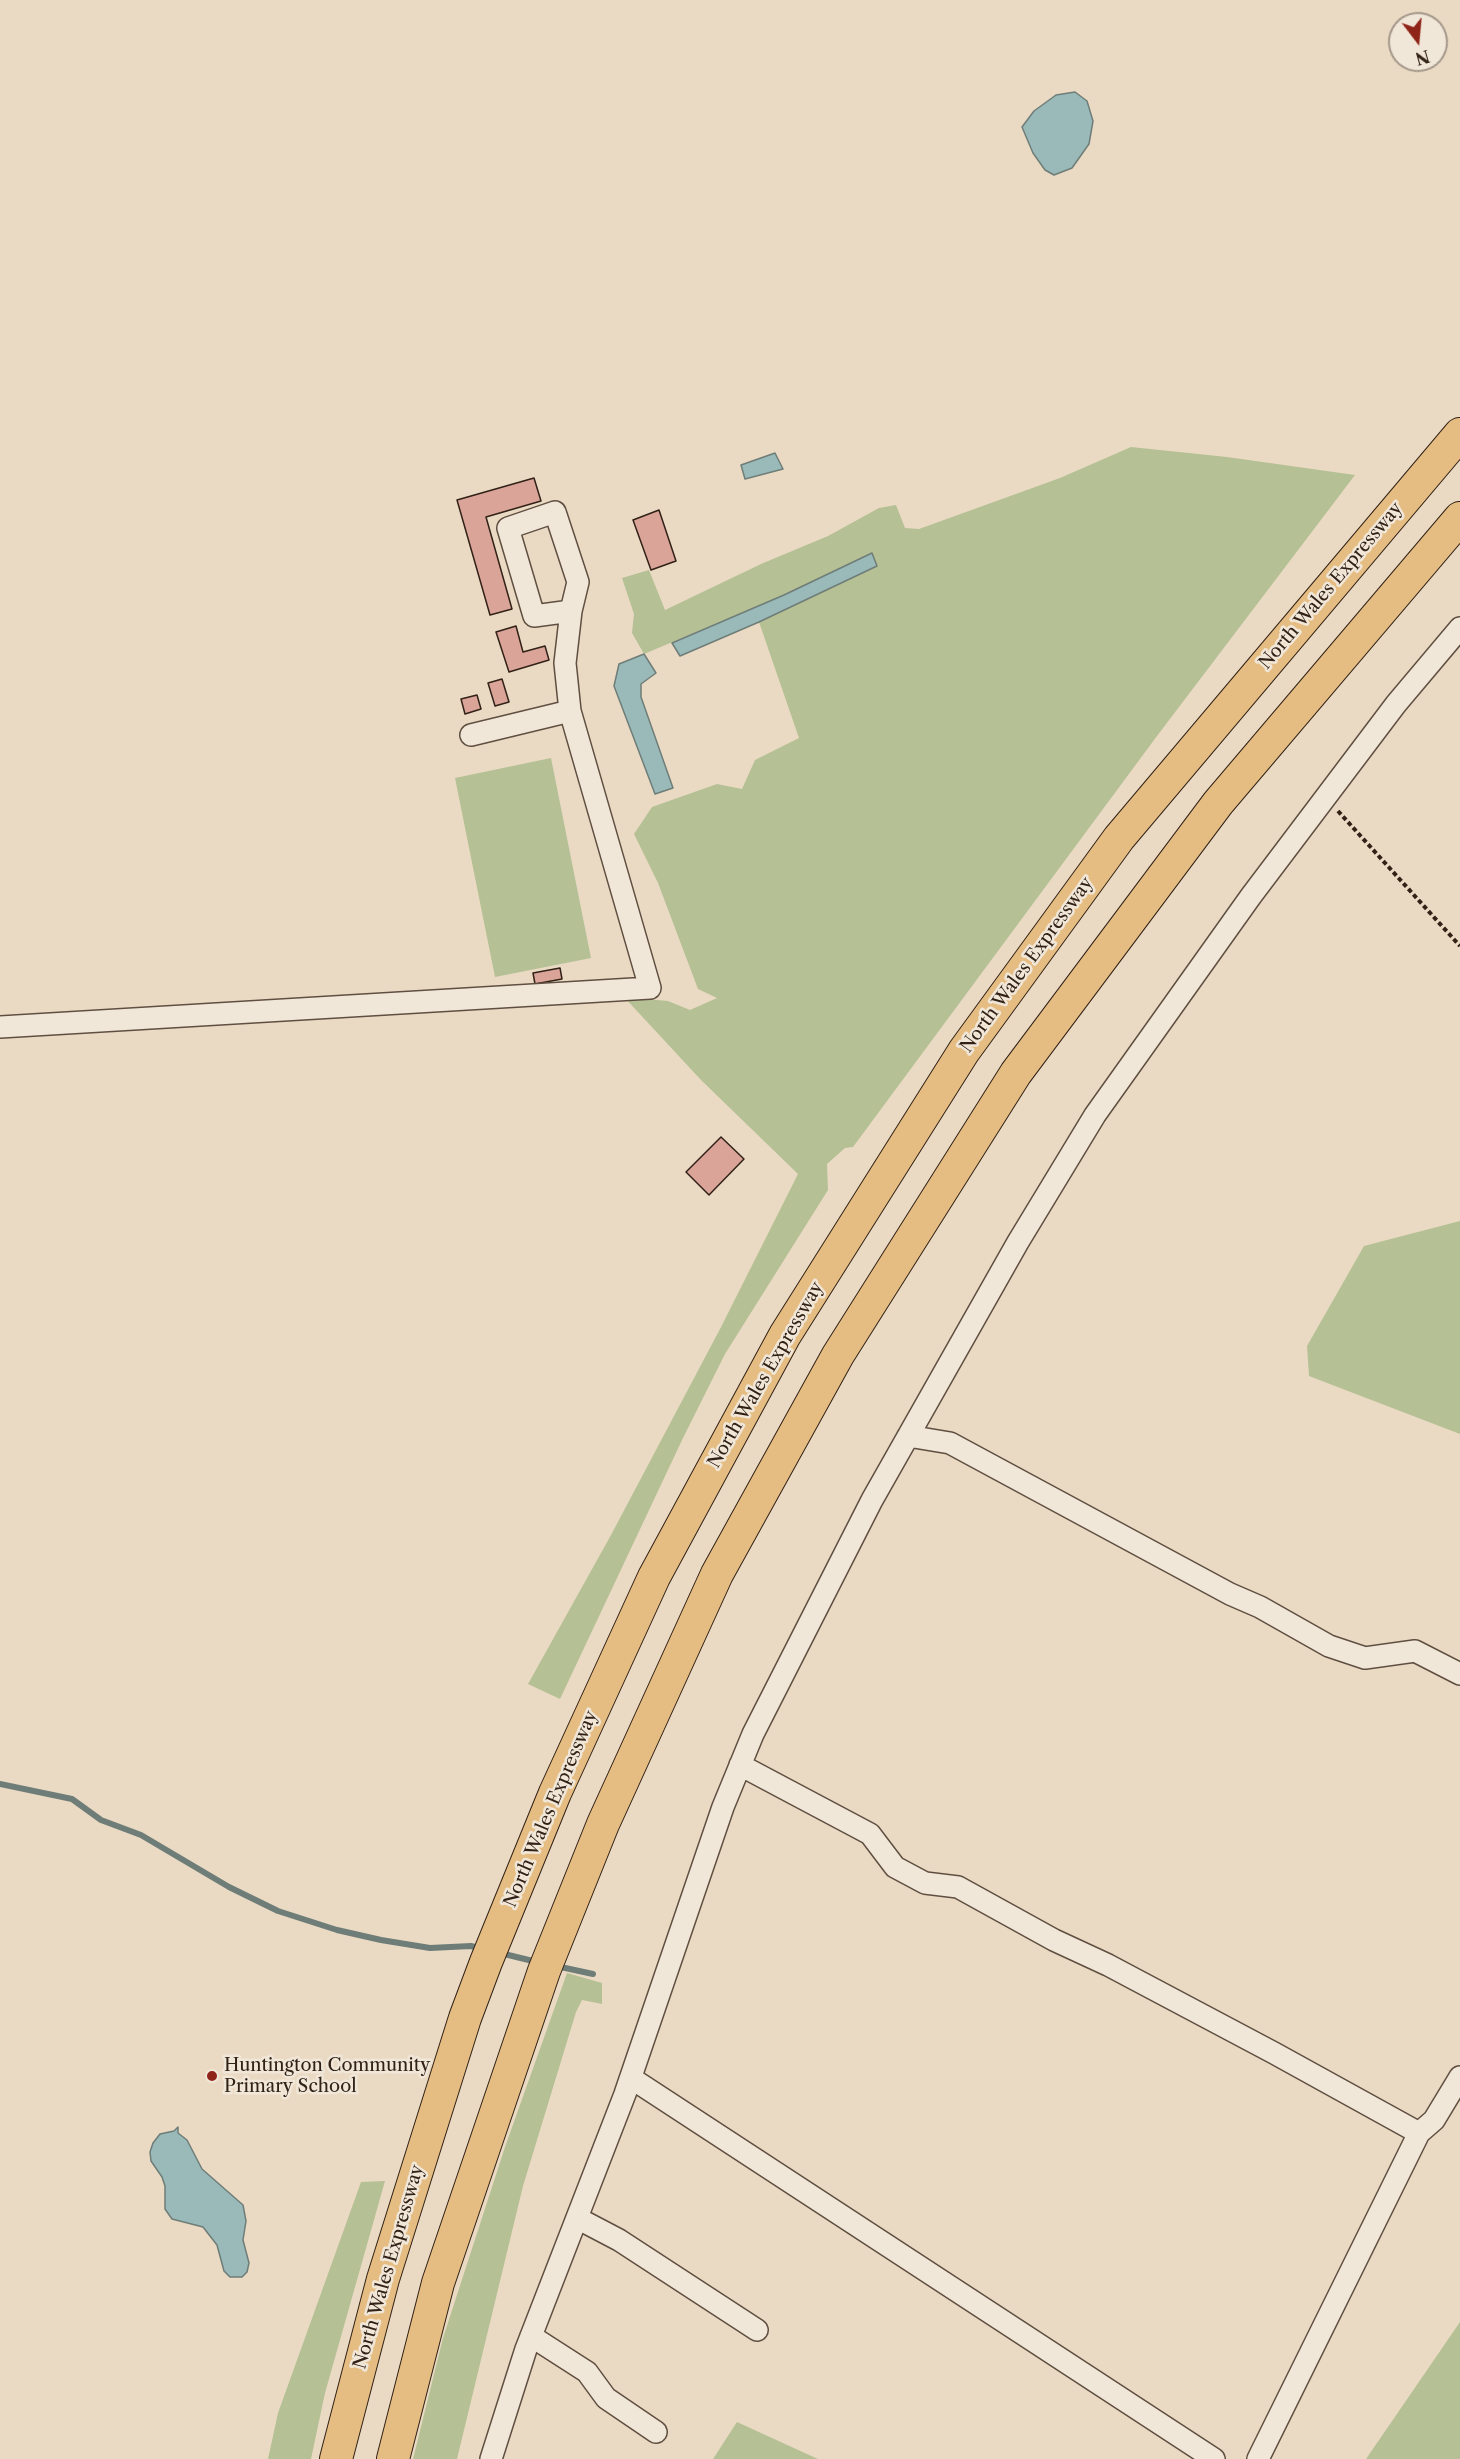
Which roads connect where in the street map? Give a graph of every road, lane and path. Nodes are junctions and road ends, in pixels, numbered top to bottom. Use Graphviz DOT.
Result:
graph roads {
  1 [pos="1460,434"];
  2 [pos="1460,518"];
  3 [pos="571,611"];
  4 [pos="1460,628"];
  5 [pos="570,711"];
  6 [pos="471,735"];
  7 [pos="1326,797"];
  8 [pos="1460,946"];
  9 [pos="0,1027"];
  10 [pos="908,1436"];
  11 [pos="1460,1674"];
  12 [pos="740,1765"];
  13 [pos="1460,2077"];
  14 [pos="631,2078"];
  15 [pos="1419,2133"];
  16 [pos="577,2218"];
  17 [pos="757,2330"];
  18 [pos="531,2336"];
  19 [pos="656,2432"];
  20 [pos="336,2459"];
  21 [pos="393,2459"];
  22 [pos="491,2459"];
  23 [pos="1214,2459"];
  24 [pos="1258,2459"];
  1 -- 20 [label="highway, North Wales Expressway"];
  2 -- 21 [label="highway"];
  3 -- 3 [label="lane"];
  3 -- 5 [label="lane"];
  4 -- 7 [label="lane"];
  5 -- 6 [label="lane"];
  5 -- 9 [label="lane"];
  7 -- 8 [label="path"];
  7 -- 10 [label="lane"];
  10 -- 11 [label="lane"];
  10 -- 12 [label="lane"];
  12 -- 14 [label="lane"];
  12 -- 15 [label="lane"];
  13 -- 15 [label="lane"];
  14 -- 16 [label="lane"];
  14 -- 23 [label="lane"];
  15 -- 24 [label="lane"];
  16 -- 17 [label="lane"];
  16 -- 18 [label="lane"];
  18 -- 19 [label="lane"];
  18 -- 22 [label="lane"];
}
